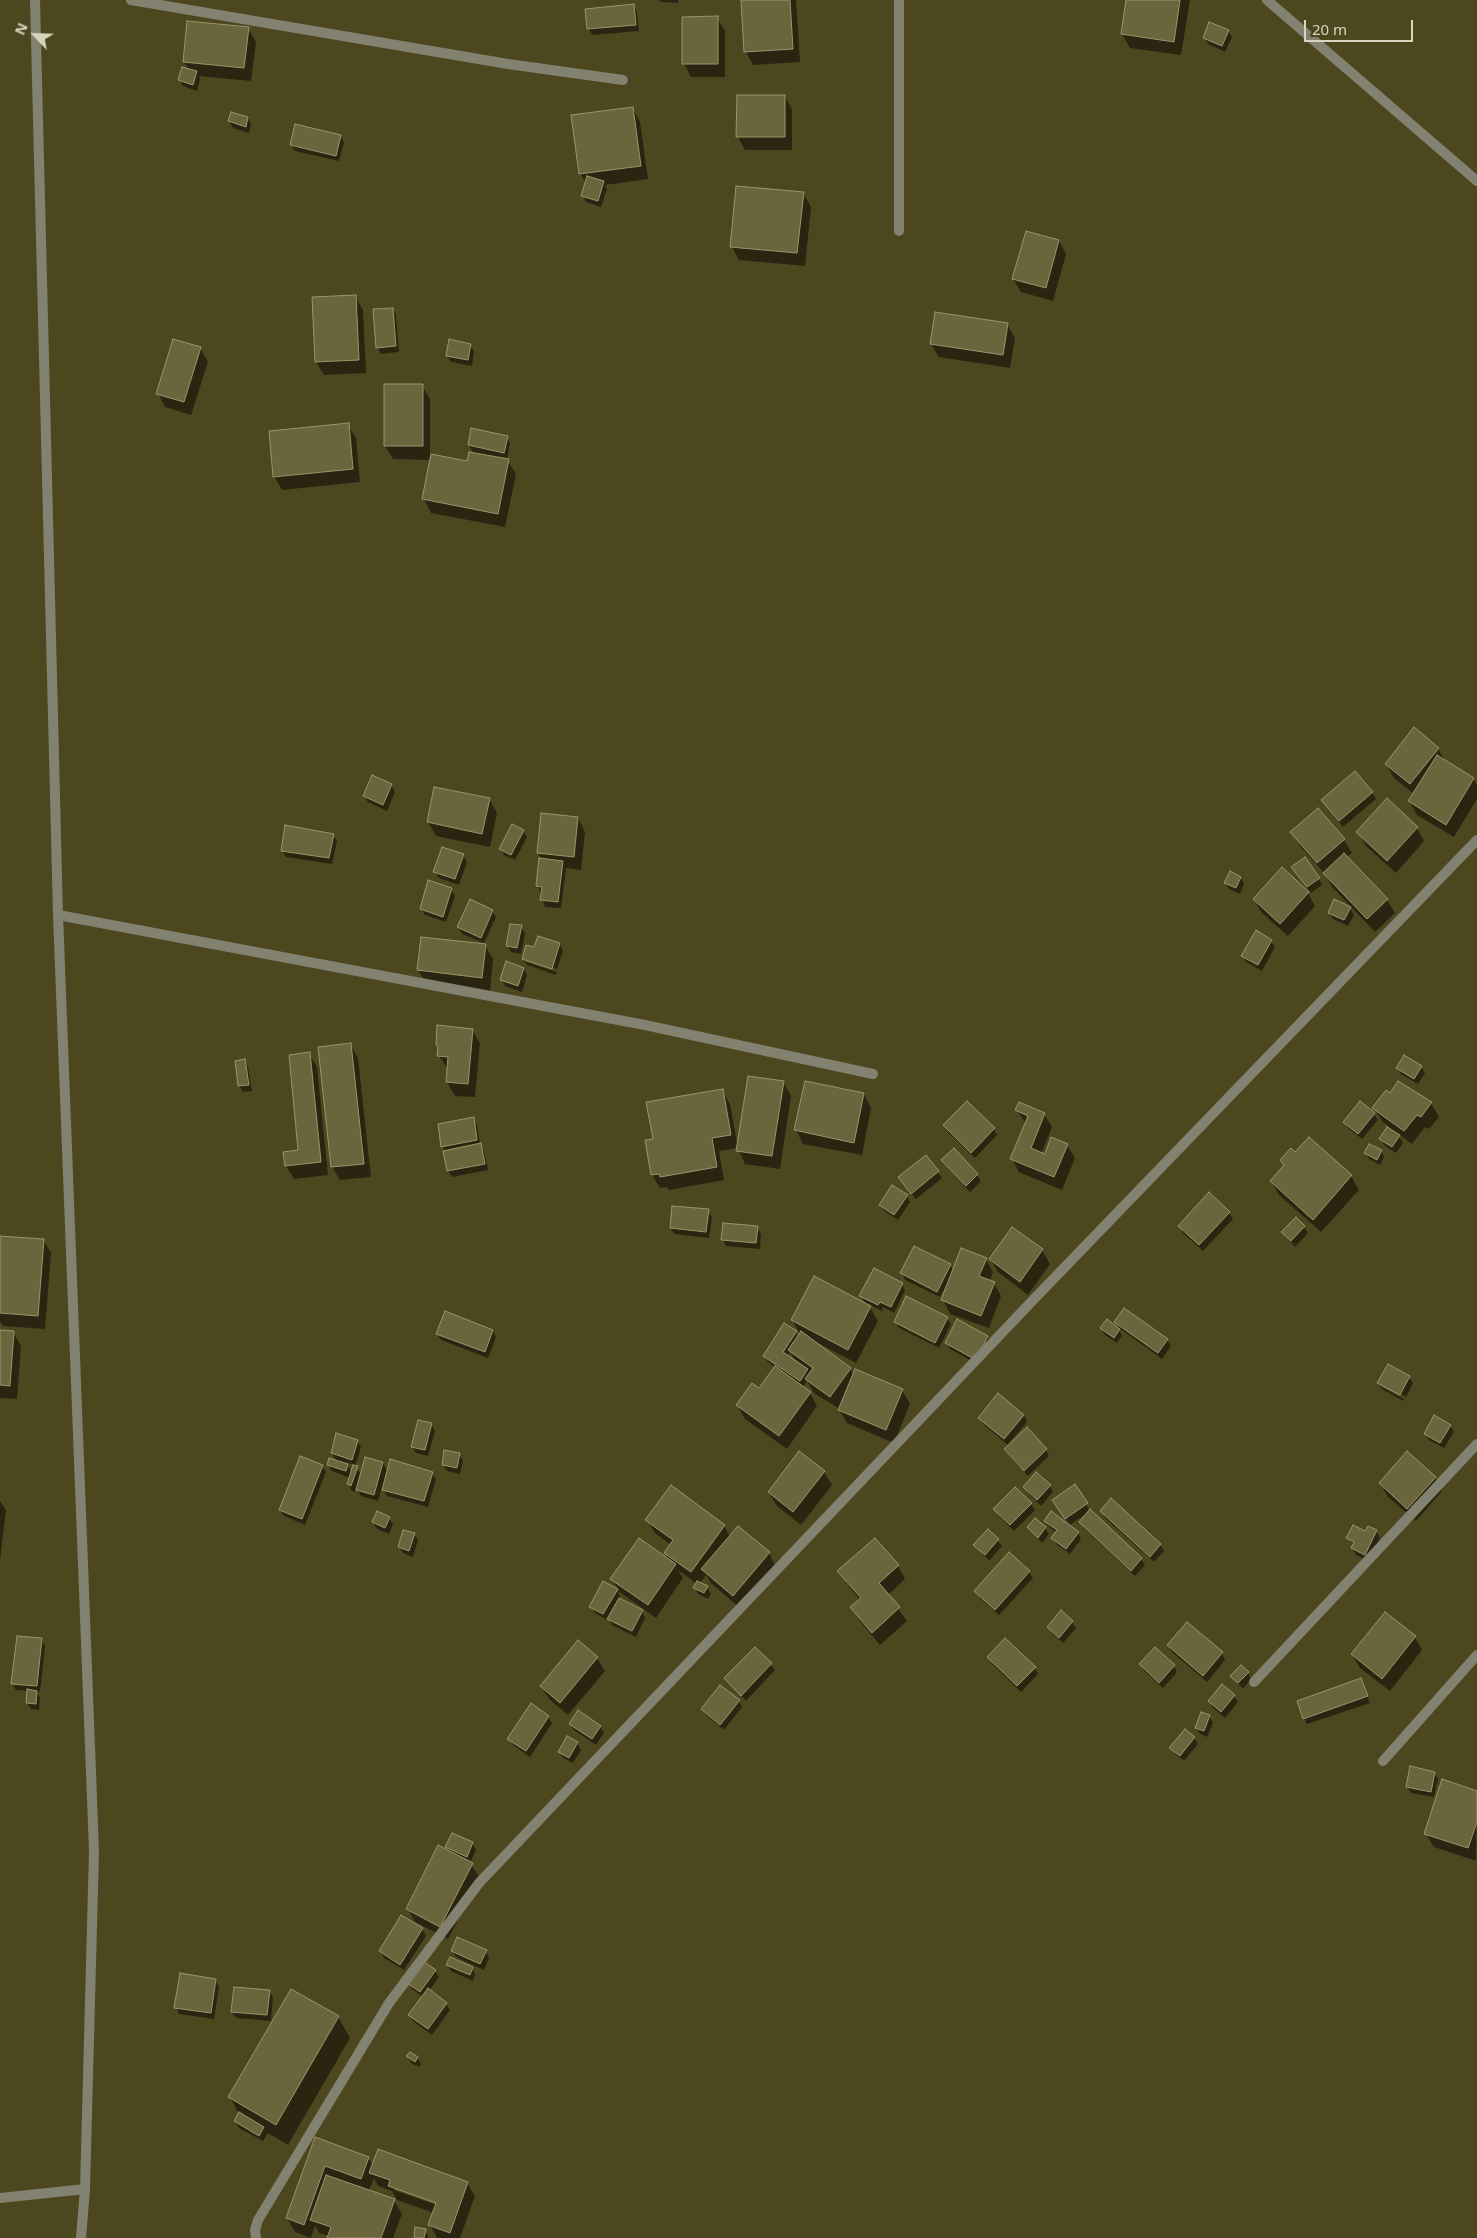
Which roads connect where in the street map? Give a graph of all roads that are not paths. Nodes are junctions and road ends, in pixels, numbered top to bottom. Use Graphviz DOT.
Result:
graph roads {
  1 [pos="35,0"];
  2 [pos="131,0"];
  3 [pos="899,0"];
  4 [pos="1267,0"];
  5 [pos="623,80"];
  6 [pos="1477,181"];
  7 [pos="899,231"];
  8 [pos="1477,840"];
  9 [pos="58,915"];
  10 [pos="873,1074"];
  11 [pos="1477,1444"];
  12 [pos="1477,1655"];
  13 [pos="1254,1682"];
  14 [pos="1383,1761"];
  15 [pos="85,2189"];
  16 [pos="0,2198"];
  17 [pos="81,2238"];
  18 [pos="256,2238"];
  1 -- 9 [label="street"];
  2 -- 5 [label="street"];
  3 -- 7 [label="street"];
  4 -- 6 [label="street"];
  8 -- 18 [label="street"];
  9 -- 10 [label="street"];
  9 -- 15 [label="street"];
  11 -- 13 [label="street"];
  12 -- 14 [label="street"];
  15 -- 16 [label="street"];
  15 -- 17 [label="street"];
}
